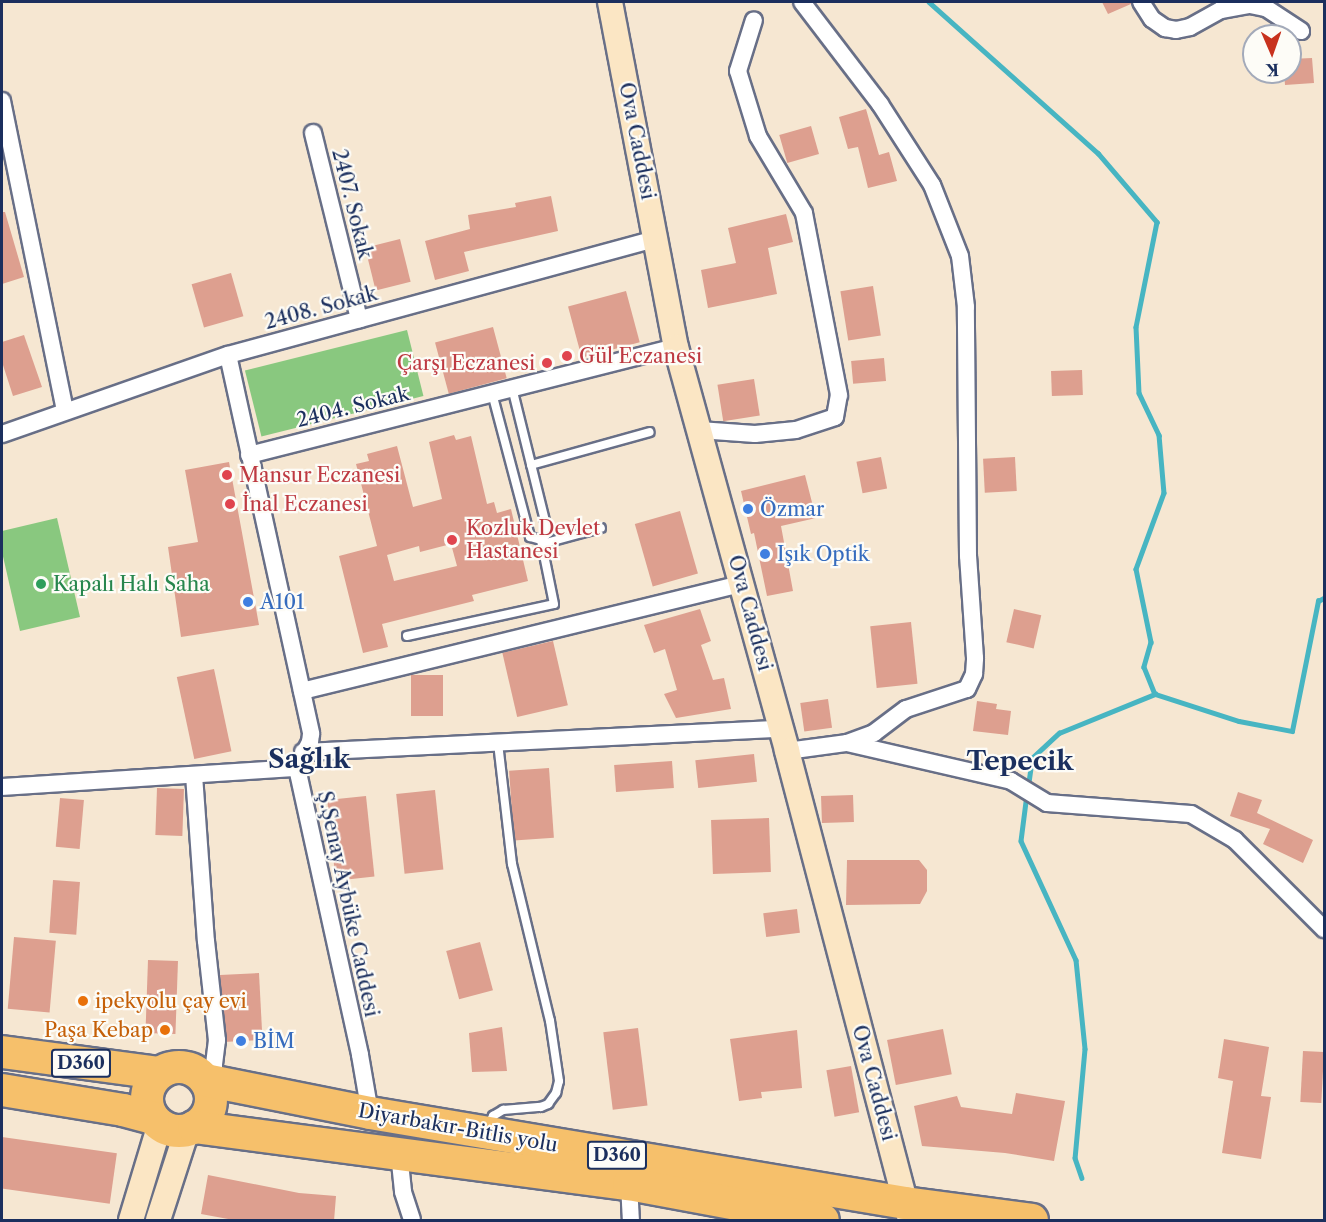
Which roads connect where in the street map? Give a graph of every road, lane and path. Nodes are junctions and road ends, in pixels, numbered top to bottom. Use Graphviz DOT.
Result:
graph roads {
  1 [pos="610,2"];
  2 [pos="801,2"];
  3 [pos="1141,2"];
  4 [pos="754,20"];
  5 [pos="1290,24"];
  6 [pos="2,102"];
  7 [pos="313,134"];
  8 [pos="656,239"];
  9 [pos="359,319"];
  10 [pos="676,347"];
  11 [pos="228,354"];
  12 [pos="512,388"];
  13 [pos="492,393"];
  14 [pos="65,410"];
  15 [pos="699,430"];
  16 [pos="650,432"];
  17 [pos="2,434"];
  18 [pos="249,455"];
  19 [pos="531,465"];
  20 [pos="601,528"];
  21 [pos="542,542"];
  22 [pos="741,584"];
  23 [pos="407,636"];
  24 [pos="302,691"];
  25 [pos="784,740"];
  26 [pos="498,742"];
  27 [pos="847,743"];
  28 [pos="303,752"];
  29 [pos="297,768"];
  30 [pos="194,775"];
  31 [pos="2,787"];
  32 [pos="1324,929"];
  33 [pos="2,1052"];
  34 [pos="160,1073"];
  35 [pos="205,1080"];
  36 [pos="2,1090"];
  37 [pos="370,1113"];
  38 [pos="174,1125"];
  39 [pos="486,1133"];
  40 [pos="399,1153"];
  41 [pos="629,1184"];
  42 [pos="908,1212"];
  43 [pos="131,1221"];
  44 [pos="158,1221"];
  45 [pos="412,1221"];
  46 [pos="632,1221"];
  47 [pos="823,1221"];
  48 [pos="1032,1221"];
  1 -- 8 [label="street, Ova Caddesi"];
  2 -- 27 [label="street"];
  3 -- 5 [label="street"];
  4 -- 15 [label="street"];
  6 -- 14 [label="street"];
  7 -- 9 [label="street, 2407. Sokak"];
  8 -- 9 [label="street, 2408. Sokak"];
  8 -- 10 [label="street, Ova Caddesi"];
  9 -- 11 [label="street, 2408. Sokak"];
  10 -- 12 [label="street, 2404. Sokak"];
  10 -- 15 [label="street, Ova Caddesi"];
  11 -- 14 [label="street, 2408. Sokak"];
  11 -- 18 [label="street, Ş.Şenay Aybüke Caddesi"];
  12 -- 13 [label="street, 2404. Sokak"];
  12 -- 19 [label="lane"];
  13 -- 18 [label="street, 2404. Sokak"];
  13 -- 21 [label="lane"];
  14 -- 17 [label="street, 2408. Sokak"];
  15 -- 22 [label="street, Ova Caddesi"];
  16 -- 19 [label="lane"];
  18 -- 24 [label="street, Ş.Şenay Aybüke Caddesi"];
  19 -- 21 [label="lane"];
  20 -- 21 [label="lane"];
  21 -- 23 [label="lane"];
  22 -- 24 [label="street"];
  22 -- 25 [label="street, Ova Caddesi"];
  24 -- 28 [label="street, Ş.Şenay Aybüke Caddesi"];
  25 -- 26 [label="street"];
  25 -- 27 [label="street"];
  25 -- 42 [label="street, Ova Caddesi"];
  26 -- 28 [label="street"];
  26 -- 39 [label="lane"];
  27 -- 32 [label="street"];
  28 -- 29 [label="street, Ş.Şenay Aybüke Caddesi"];
  29 -- 30 [label="street"];
  29 -- 37 [label="street, Ş.Şenay Aybüke Caddesi"];
  30 -- 31 [label="street"];
  30 -- 35 [label="street"];
  33 -- 34 [label="highway, D360"];
  34 -- 35 [label="highway"];
  34 -- 38 [label="highway"];
  35 -- 37 [label="highway, Diyarbakır-Bitlis yolu / D360"];
  35 -- 38 [label="highway"];
  36 -- 38 [label="highway, Diyarbakır-Bitlis yolu / D360"];
  37 -- 39 [label="highway, Diyarbakır-Bitlis yolu / D360"];
  38 -- 40 [label="highway, Diyarbakır-Bitlis yolu / D360"];
  38 -- 43 [label="street"];
  38 -- 44 [label="street"];
  39 -- 42 [label="highway, Diyarbakır-Bitlis yolu / D360"];
  40 -- 41 [label="highway, Diyarbakır-Bitlis yolu / D360"];
  40 -- 45 [label="street"];
  41 -- 46 [label="street"];
  41 -- 47 [label="highway, Diyarbakır-Bitlis yolu / D360"];
  42 -- 48 [label="highway, Diyarbakır-Bitlis yolu / D360"];
}
